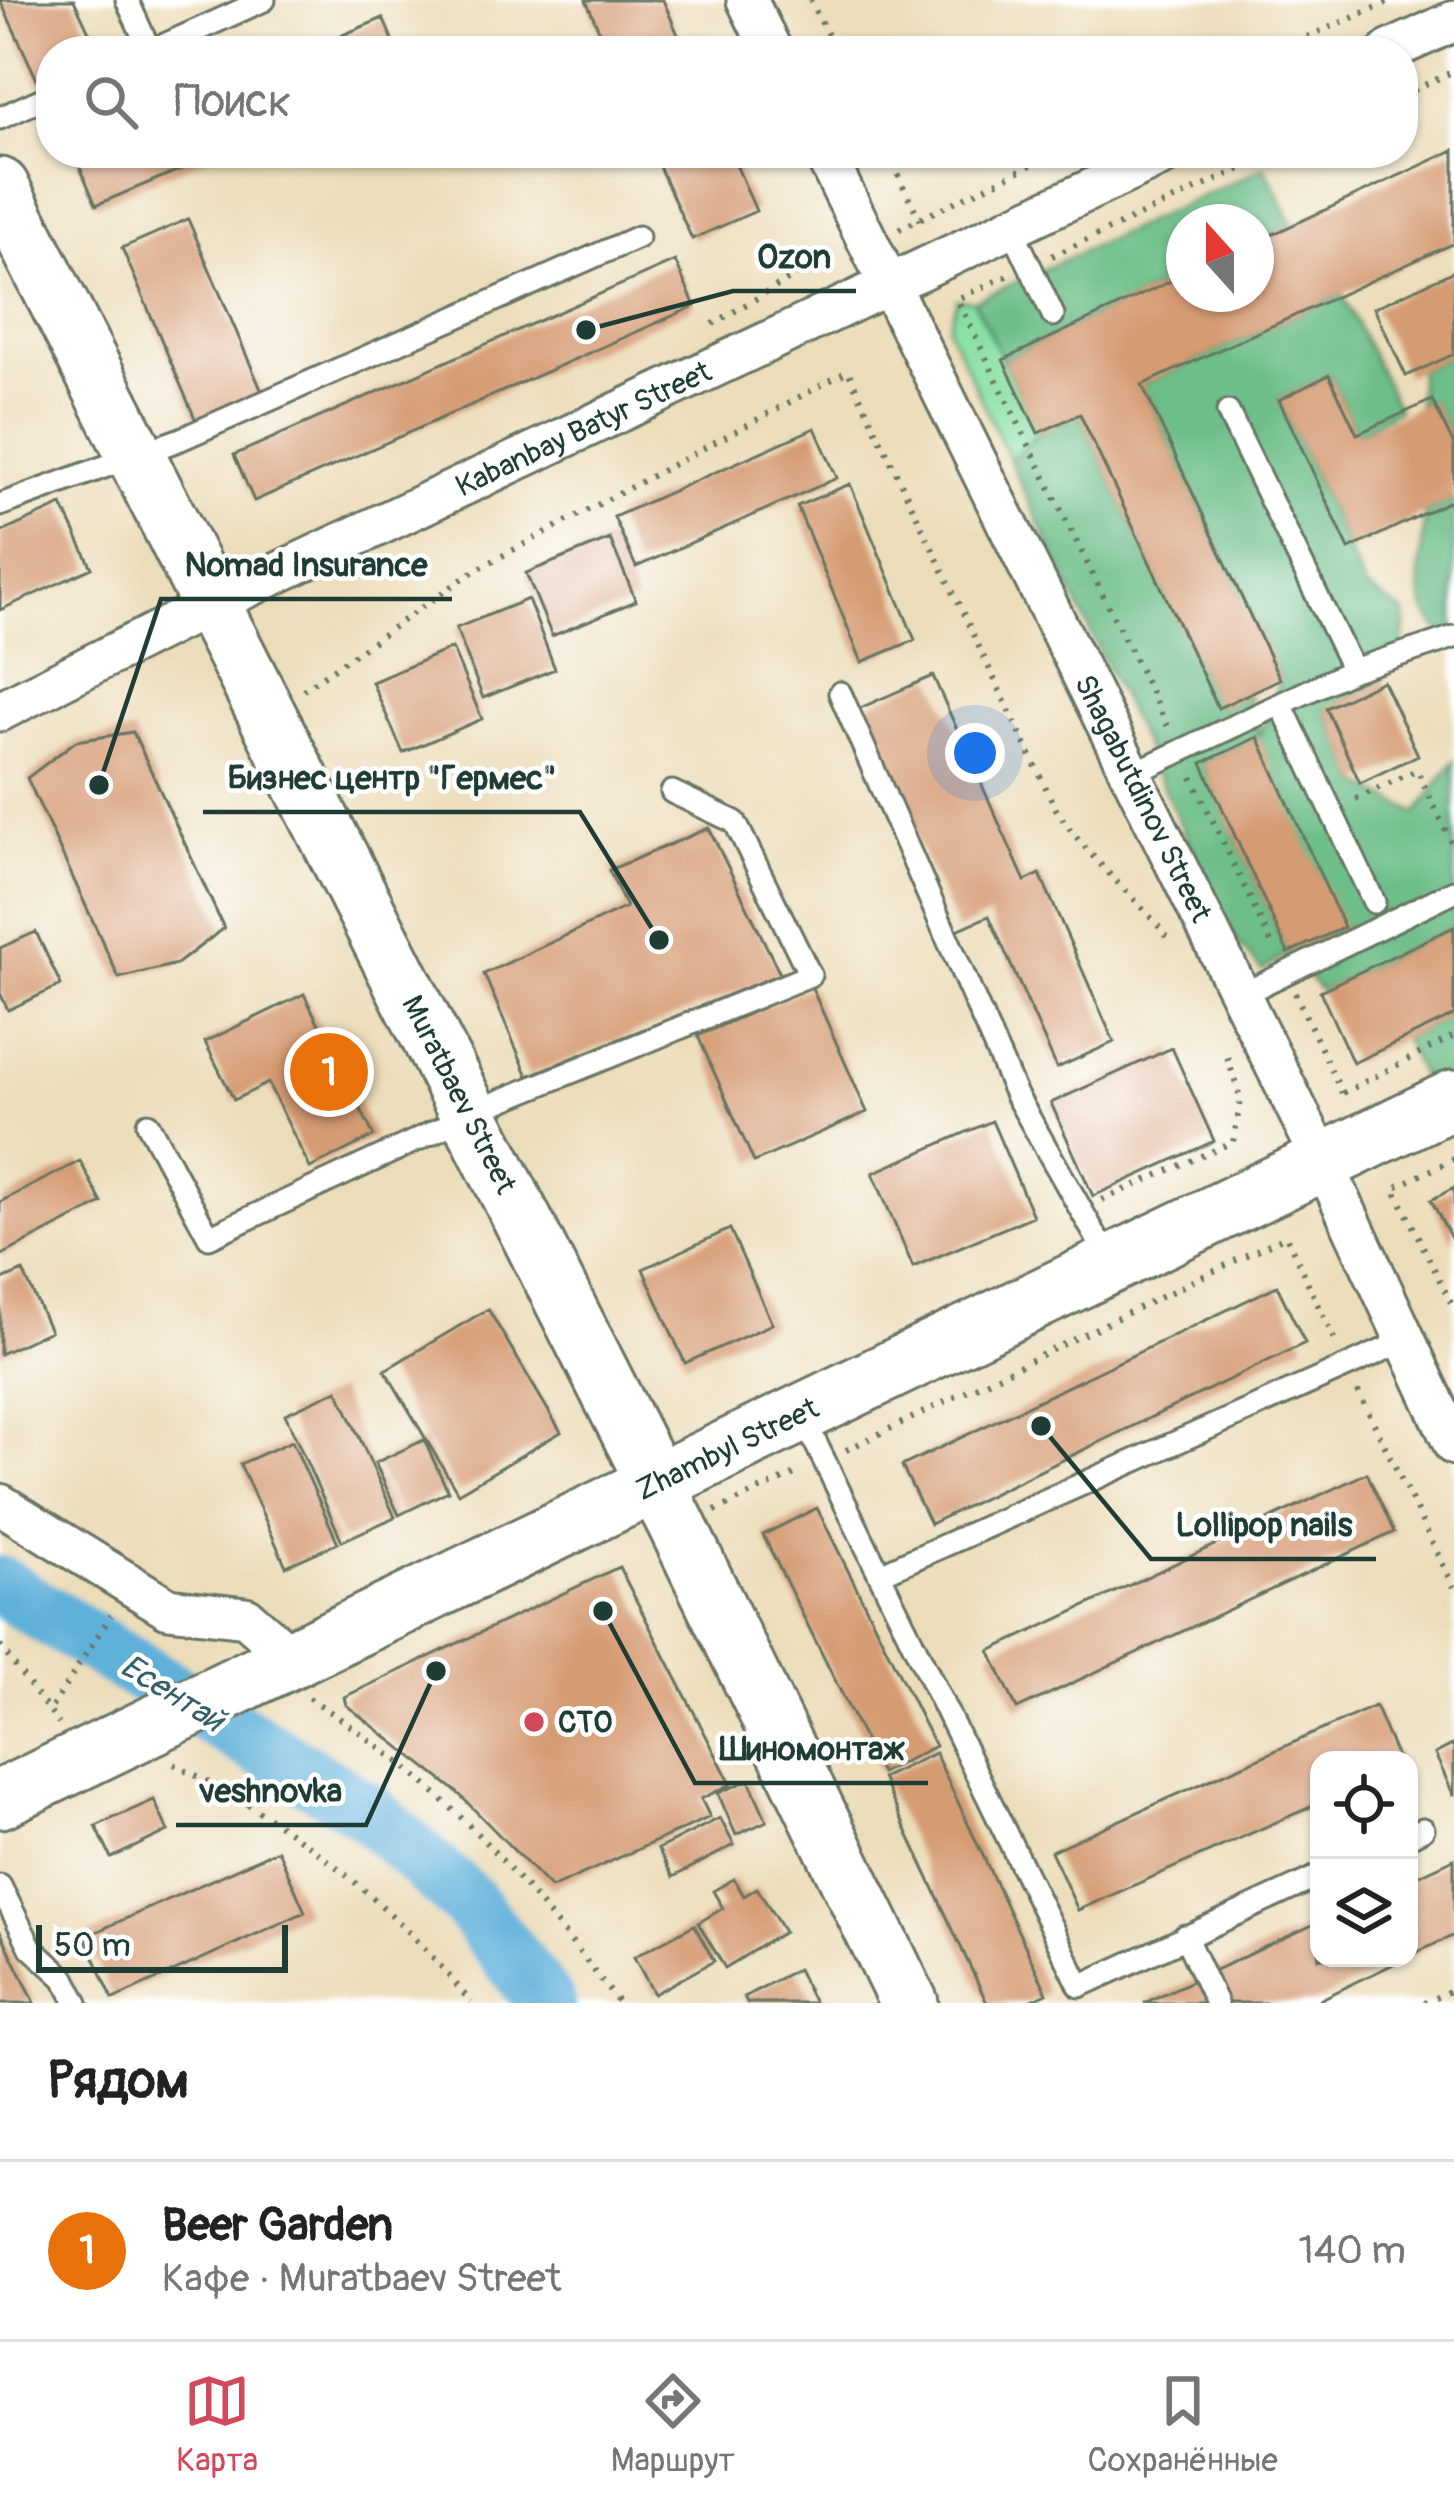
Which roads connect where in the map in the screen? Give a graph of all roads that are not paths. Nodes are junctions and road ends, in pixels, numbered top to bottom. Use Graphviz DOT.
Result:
graph roads {
  1 [pos="127,0"];
  2 [pos="264,0"];
  3 [pos="747,0"];
  4 [pos="1454,21"];
  5 [pos="143,36"];
  6 [pos="184,36"];
  7 [pos="765,36"];
  8 [pos="1418,38"];
  9 [pos="36,102"];
  10 [pos="0,118"];
  11 [pos="832,168"];
  12 [pos="1136,168"];
  13 [pos="0,187"];
  14 [pos="1011,226"];
  15 [pos="638,237"];
  16 [pos="889,282"];
  17 [pos="1053,315"];
  18 [pos="1228,412"];
  19 [pos="136,455"];
  20 [pos="0,505"];
  21 [pos="212,604"];
  22 [pos="1454,637"];
  23 [pos="1353,670"];
  24 [pos="840,693"];
  25 [pos="1281,704"];
  26 [pos="0,711"];
  27 [pos="1132,774"];
  28 [pos="672,792"];
  29 [pos="1454,891"];
  30 [pos="1374,902"];
  31 [pos="1241,995"];
  32 [pos="1454,1099"];
  33 [pos="470,1114"];
  34 [pos="148,1124"];
  35 [pos="1323,1162"];
  36 [pos="1111,1263"];
  37 [pos="1404,1341"];
  38 [pos="812,1436"];
  39 [pos="1454,1445"];
  40 [pos="654,1480"];
  41 [pos="0,1504"];
  42 [pos="880,1574"];
  43 [pos="283,1675"];
  44 [pos="0,1799"];
  45 [pos="1310,1880"];
  46 [pos="0,1886"];
  47 [pos="1185,1936"];
  48 [pos="77,2003"];
  49 [pos="909,2003"];
  50 [pos="1216,2003"];
  1 -- 5 [label="lane"];
  2 -- 6 [label="lane"];
  3 -- 7 [label="street"];
  4 -- 8 [label="street"];
  9 -- 10 [label="lane"];
  11 -- 16 [label="street, Shagabutdinov Street"];
  12 -- 14 [label="street, Kabanbay Batyr Street"];
  13 -- 19 [label="street, Muratbaev Street"];
  14 -- 16 [label="street, Kabanbay Batyr Street"];
  14 -- 17 [label="lane"];
  15 -- 19 [label="lane"];
  16 -- 21 [label="street, Kabanbay Batyr Street"];
  16 -- 27 [label="street, Shagabutdinov Street"];
  18 -- 23 [label="lane"];
  19 -- 20 [label="lane"];
  19 -- 21 [label="street, Muratbaev Street"];
  21 -- 26 [label="street, Kabanbay Batyr Street"];
  21 -- 33 [label="street, Muratbaev Street"];
  22 -- 23 [label="lane"];
  23 -- 25 [label="lane"];
  24 -- 36 [label="lane"];
  25 -- 27 [label="lane"];
  25 -- 30 [label="lane"];
  27 -- 31 [label="street, Shagabutdinov Street"];
  28 -- 33 [label="lane"];
  29 -- 31 [label="lane"];
  31 -- 35 [label="street, Shagabutdinov Street"];
  32 -- 35 [label="street, Zhambyl Street"];
  33 -- 34 [label="lane"];
  33 -- 40 [label="street, Muratbaev Street"];
  35 -- 36 [label="street, Zhambyl Street"];
  35 -- 37 [label="street, Shagabutdinov Street"];
  36 -- 38 [label="street, Zhambyl Street"];
  37 -- 39 [label="street, Shagabutdinov Street"];
  37 -- 42 [label="lane"];
  38 -- 40 [label="street, Zhambyl Street"];
  38 -- 42 [label="lane"];
  40 -- 43 [label="street, Zhambyl Street"];
  40 -- 49 [label="street, Muratbaev Street"];
  41 -- 43 [label="street"];
  42 -- 47 [label="lane"];
  43 -- 44 [label="street, Zhambyl Street"];
  45 -- 47 [label="lane"];
  46 -- 48 [label="lane"];
  47 -- 50 [label="lane"];
}
